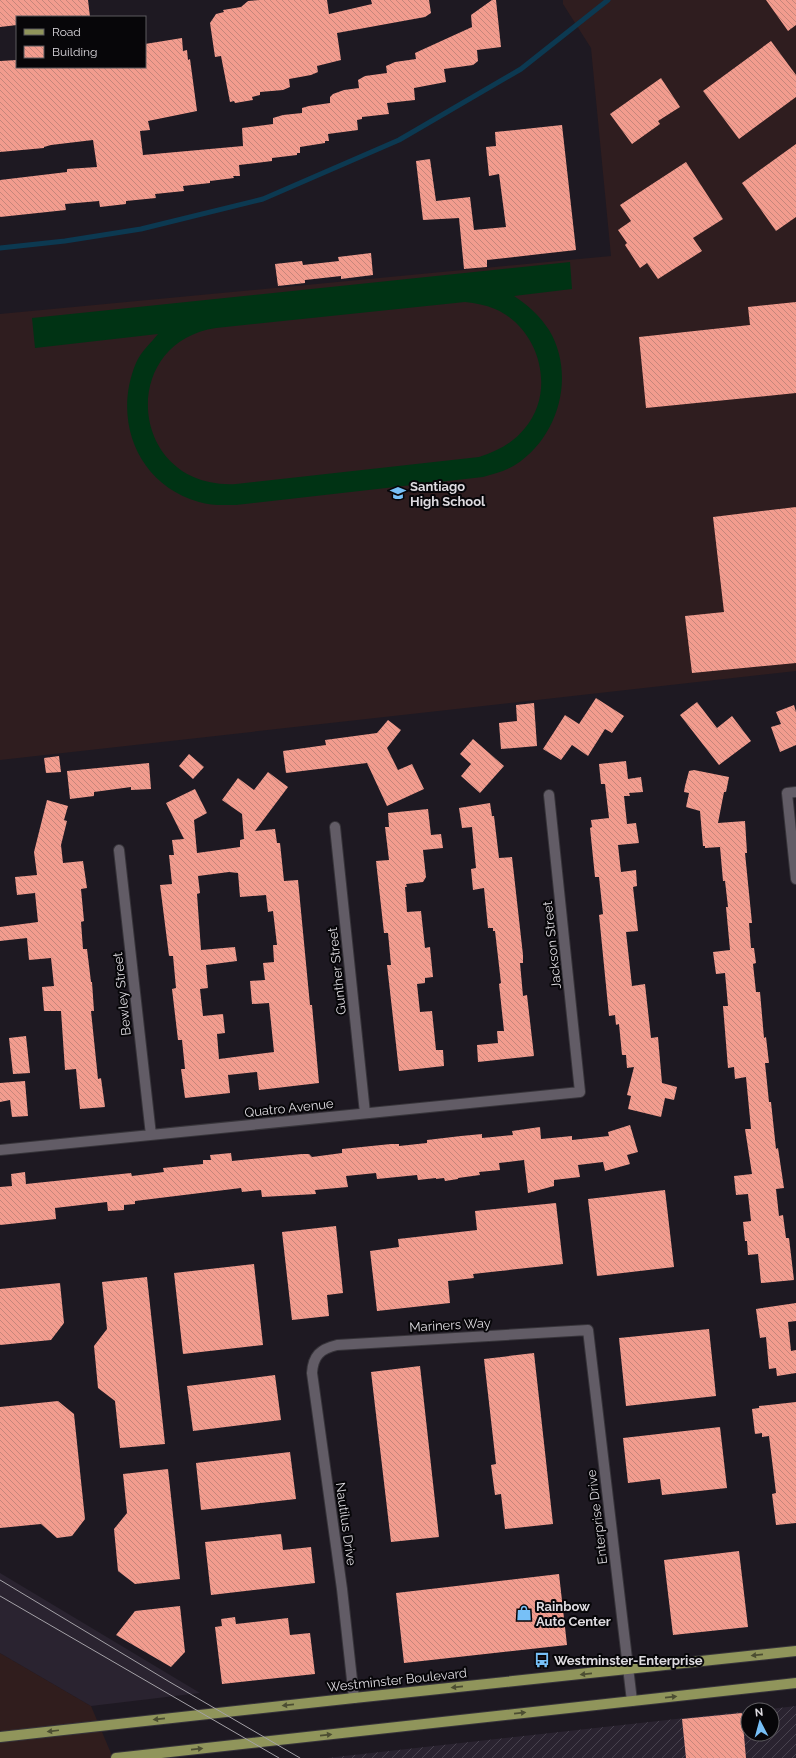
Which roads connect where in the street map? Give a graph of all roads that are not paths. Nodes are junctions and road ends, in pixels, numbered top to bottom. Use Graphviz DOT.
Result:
graph roads {
  1 [pos="796,792"];
  2 [pos="549,795"];
  3 [pos="336,827"];
  4 [pos="119,850"];
  5 [pos="796,879"];
  6 [pos="580,1092"];
  7 [pos="365,1113"];
  8 [pos="151,1135"];
  9 [pos="0,1150"];
  10 [pos="588,1330"];
  11 [pos="316,1356"];
  12 [pos="796,1651"];
  13 [pos="628,1670"];
  14 [pos="796,1683"];
  15 [pos="354,1698"];
  16 [pos="632,1701"];
  17 [pos="0,1737"];
  18 [pos="116,1758"];
  1 -- 5 [label="street"];
  2 -- 6 [label="street, Jackson Street"];
  3 -- 7 [label="street, Gunther Street"];
  4 -- 8 [label="street, Bewley Street"];
  6 -- 7 [label="street, Quatro Avenue"];
  7 -- 8 [label="street, Quatro Avenue"];
  8 -- 9 [label="street, Quatro Avenue"];
  10 -- 11 [label="street, Mariners Way"];
  10 -- 13 [label="street, Enterprise Drive"];
  11 -- 15 [label="street, Nautilus Drive"];
  12 -- 13 [label="main road, Westminster Boulevard, one-way"];
  13 -- 15 [label="main road, Westminster Boulevard, one-way"];
  13 -- 16 [label="street, Enterprise Drive"];
  16 -- 14 [label="main road, one-way"];
  15 -- 17 [label="main road, Westminster Boulevard, one-way"];
  18 -- 16 [label="main road, one-way"];
}
